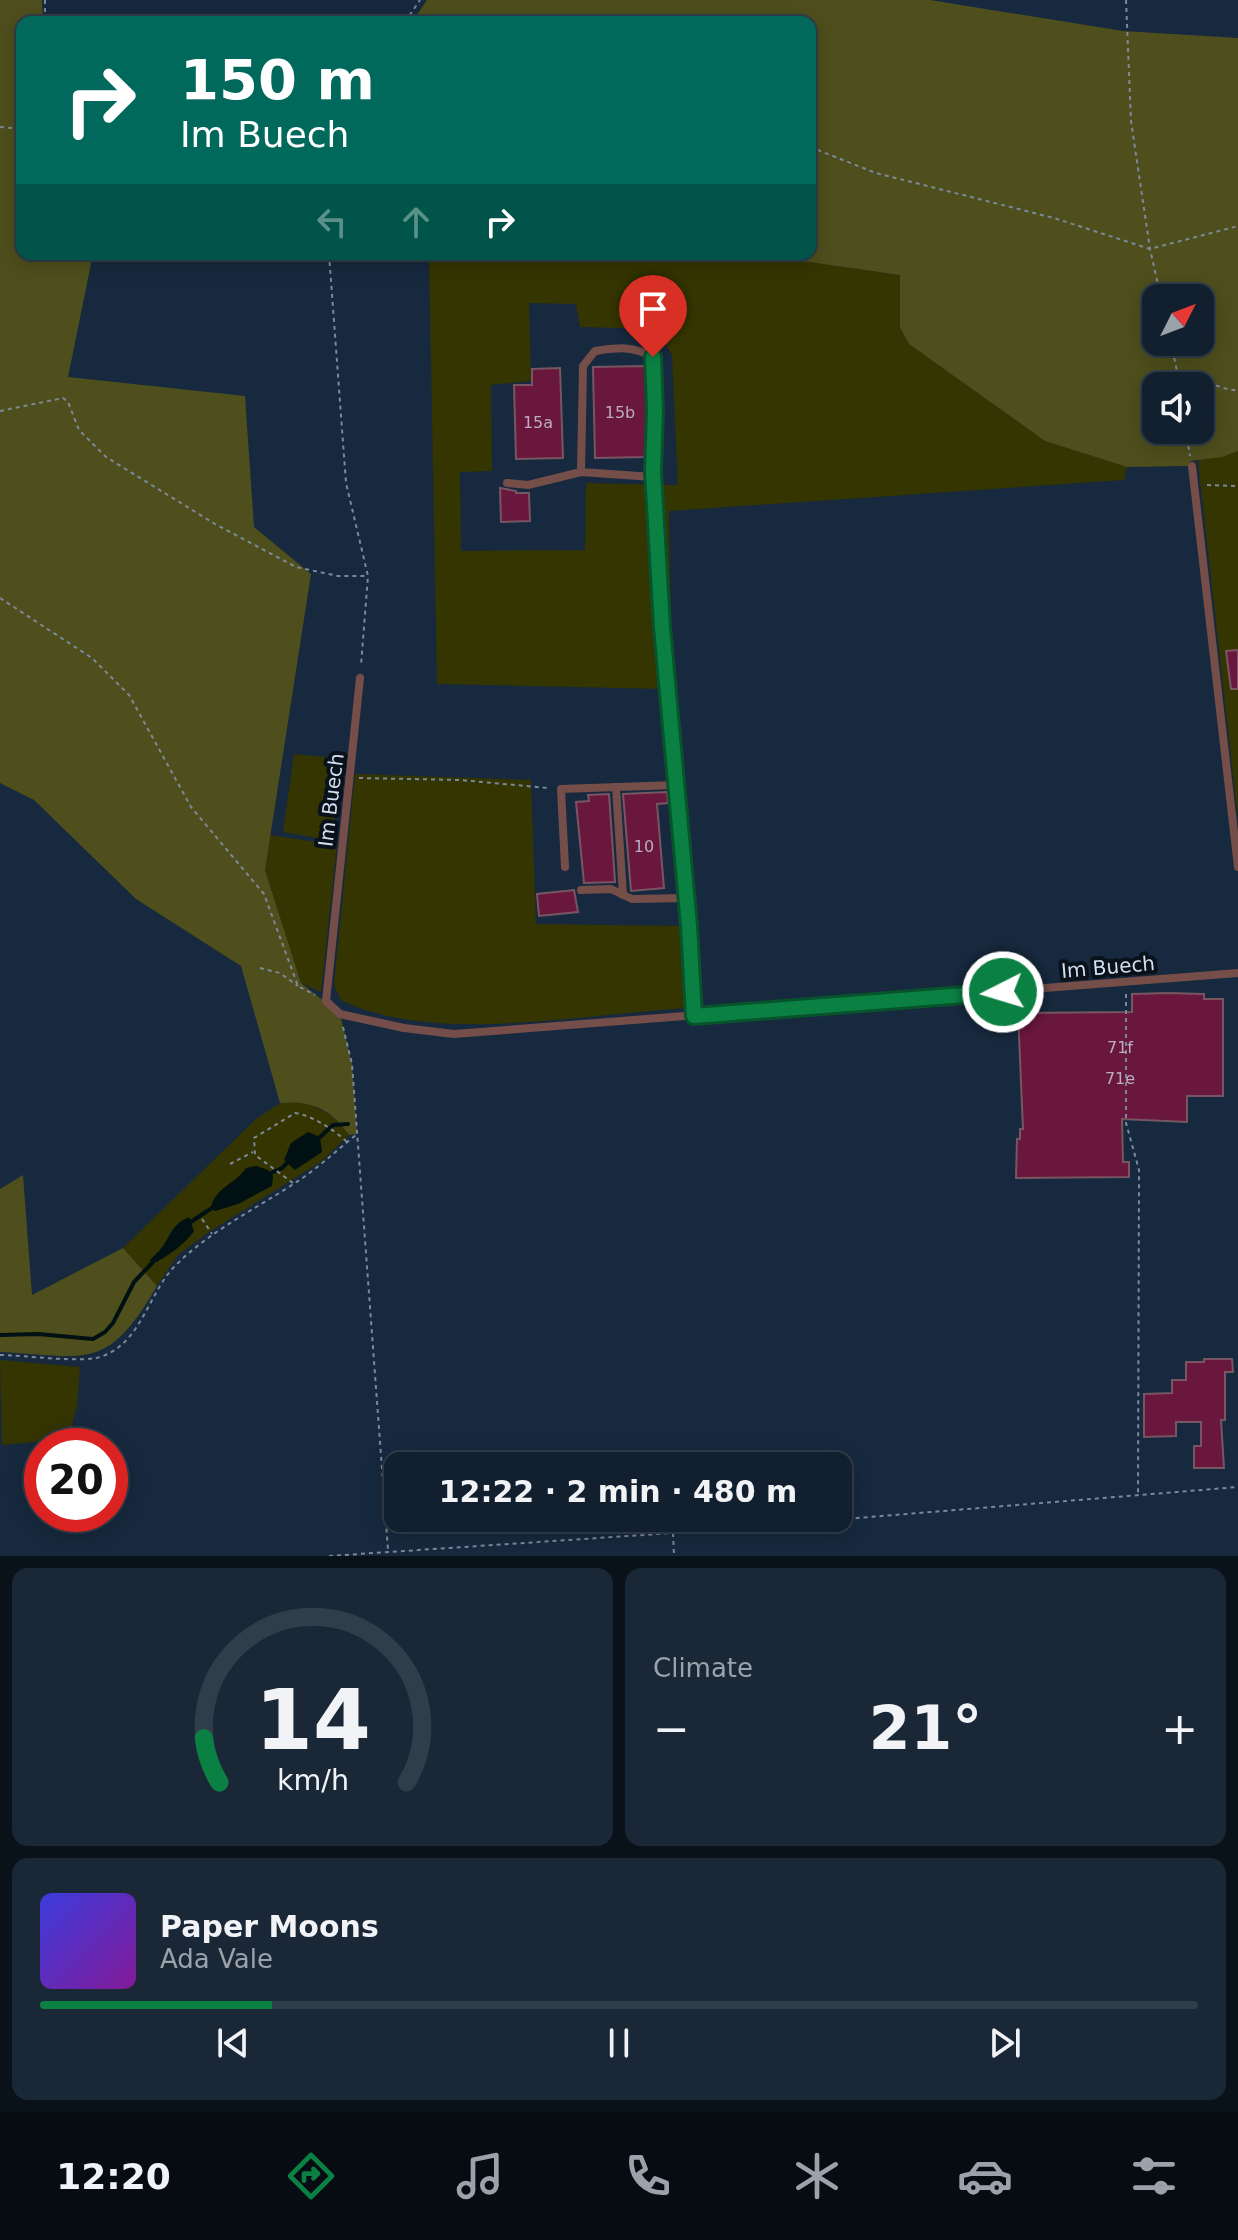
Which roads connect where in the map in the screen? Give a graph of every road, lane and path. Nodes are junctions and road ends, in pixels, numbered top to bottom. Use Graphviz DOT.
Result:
graph roads {
  1 [pos="1126,0"];
  2 [pos="816,149"];
  3 [pos="1238,226"];
  4 [pos="1150,249"];
  5 [pos="329,260"];
  6 [pos="1158,284"];
  7 [pos="1214,385"];
  8 [pos="1238,390"];
  9 [pos="0,411"];
  10 [pos="1188,444"];
  11 [pos="1192,466"];
  12 [pos="581,472"];
  13 [pos="653,477"];
  14 [pos="507,483"];
  15 [pos="1193,485"];
  16 [pos="1238,486"];
  17 [pos="368,576"];
  18 [pos="0,598"];
  19 [pos="360,678"];
  20 [pos="351,778"];
  21 [pos="676,785"];
  22 [pos="616,787"];
  23 [pos="561,789"];
  24 [pos="565,867"];
  25 [pos="1238,867"];
  26 [pos="581,890"];
  27 [pos="623,895"];
  28 [pos="686,898"];
  29 [pos="260,968"];
  30 [pos="1238,973"];
  31 [pos="1126,982"];
  32 [pos="298,986"];
  33 [pos="326,1001"];
  34 [pos="340,1014"];
  35 [pos="694,1016"];
  36 [pos="295,1108"];
  37 [pos="300,1114"];
  38 [pos="357,1134"];
  39 [pos="347,1142"];
  40 [pos="254,1152"];
  41 [pos="230,1164"];
  42 [pos="294,1184"];
  43 [pos="202,1219"];
  44 [pos="213,1235"];
  45 [pos="0,1355"];
  46 [pos="1238,1487"];
  47 [pos="1138,1495"];
  48 [pos="673,1533"];
  49 [pos="388,1551"];
  50 [pos="329,1556"];
  51 [pos="674,1556"];
  1 -- 4 [label="path"];
  2 -- 4 [label="path"];
  3 -- 4 [label="path"];
  4 -- 6 [label="path"];
  5 -- 17 [label="path"];
  7 -- 8 [label="path"];
  9 -- 17 [label="path"];
  10 -- 11 [label="path"];
  11 -- 15 [label="lane"];
  12 -- 13 [label="lane"];
  12 -- 13 [label="lane"];
  12 -- 14 [label="lane"];
  13 -- 21 [label="lane"];
  15 -- 16 [label="path"];
  15 -- 25 [label="lane"];
  17 -- 19 [label="path"];
  18 -- 32 [label="path"];
  19 -- 20 [label="lane, Im Buech"];
  20 -- 23 [label="path"];
  20 -- 33 [label="lane, Im Buech"];
  21 -- 22 [label="lane"];
  21 -- 28 [label="lane"];
  22 -- 23 [label="lane"];
  22 -- 27 [label="lane"];
  23 -- 24 [label="lane"];
  26 -- 27 [label="lane"];
  27 -- 28 [label="lane"];
  28 -- 35 [label="lane"];
  29 -- 32 [label="path"];
  30 -- 31 [label="lane, Im Buech"];
  31 -- 35 [label="lane, Im Buech"];
  31 -- 47 [label="path"];
  32 -- 33 [label="path"];
  33 -- 34 [label="lane"];
  34 -- 35 [label="lane, Im Buech"];
  34 -- 38 [label="path"];
  36 -- 37 [label="path"];
  37 -- 39 [label="path"];
  37 -- 40 [label="path"];
  38 -- 39 [label="path"];
  38 -- 49 [label="path"];
  39 -- 42 [label="path"];
  40 -- 41 [label="path"];
  40 -- 42 [label="path"];
  42 -- 44 [label="path"];
  43 -- 44 [label="path"];
  44 -- 45 [label="path"];
  46 -- 47 [label="path"];
  47 -- 48 [label="path"];
  48 -- 49 [label="path"];
  48 -- 51 [label="path"];
  49 -- 50 [label="path"];
}
